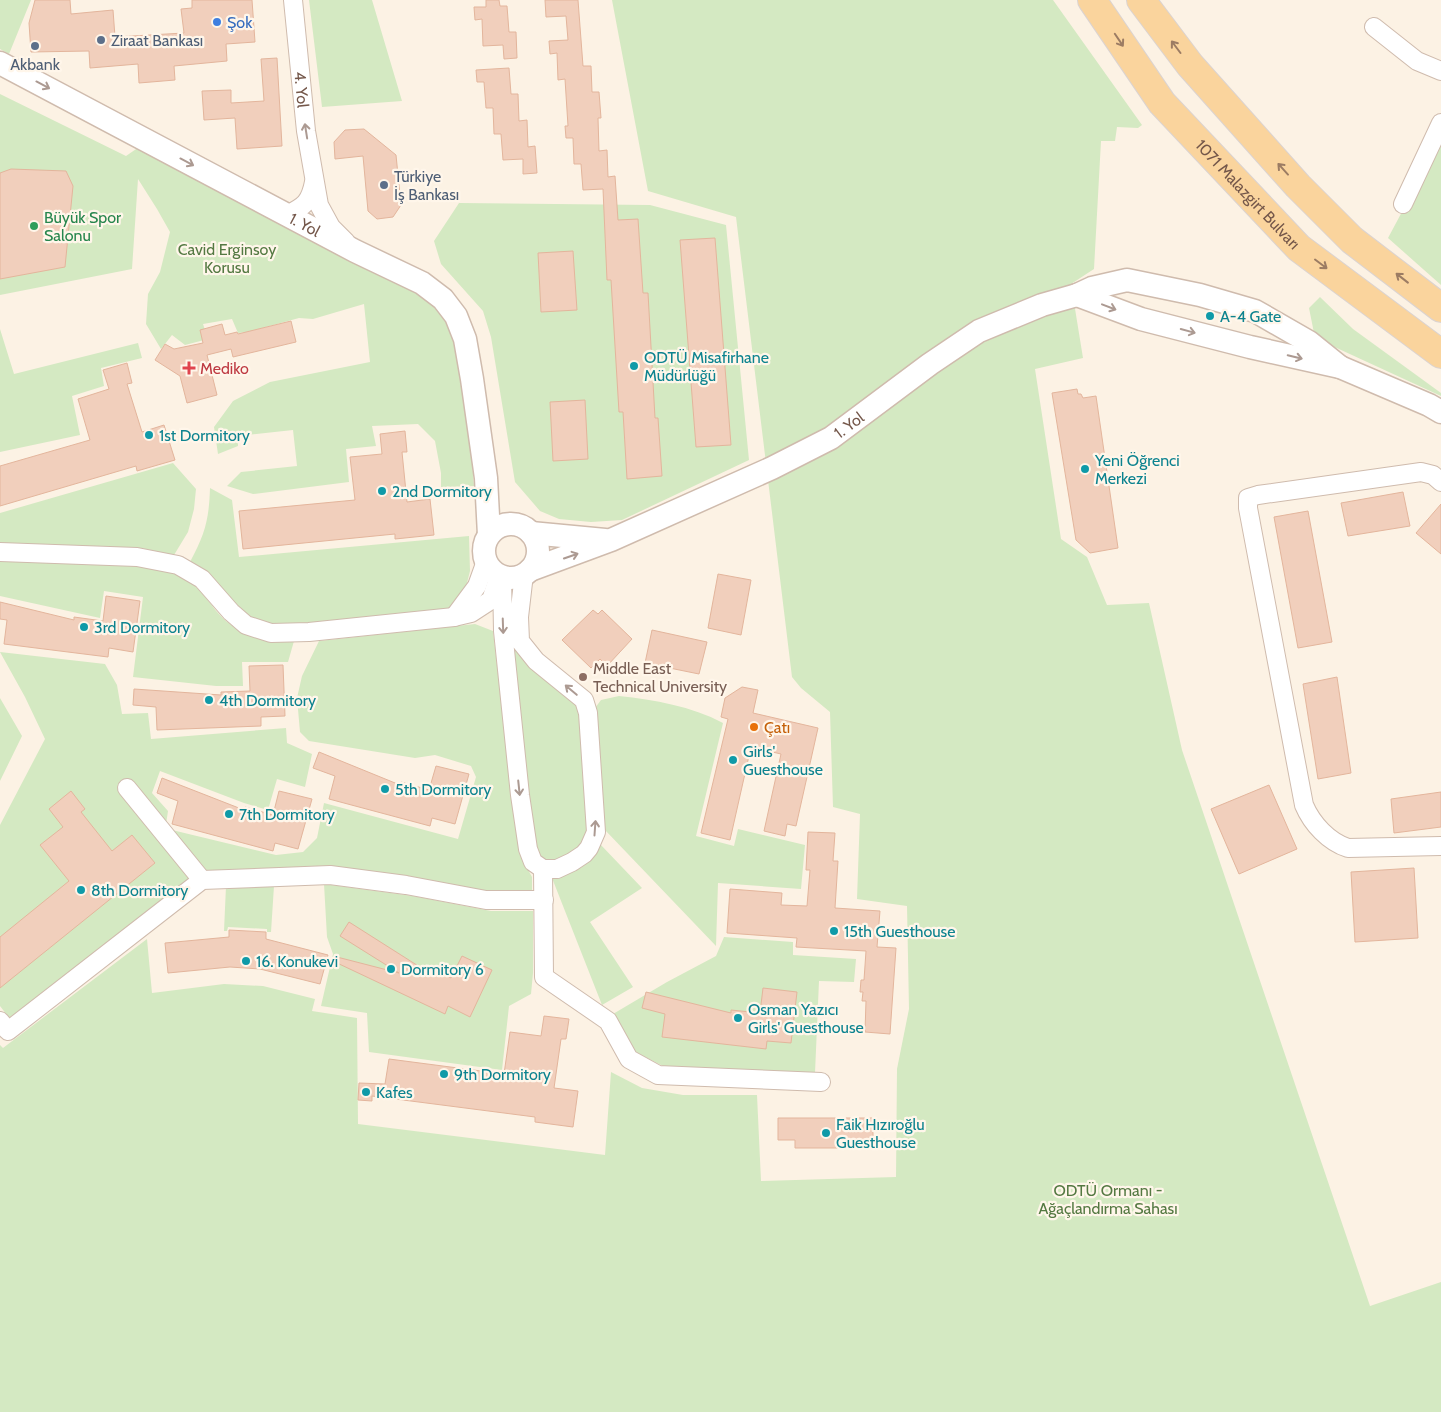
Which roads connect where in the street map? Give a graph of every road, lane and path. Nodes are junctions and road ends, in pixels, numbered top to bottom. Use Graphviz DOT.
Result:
graph roads {
  1 [pos="293,0"];
  2 [pos="1092,0"];
  3 [pos="1142,0"];
  4 [pos="1374,27"];
  5 [pos="0,63"];
  6 [pos="1441,71"];
  7 [pos="1441,123"];
  8 [pos="314,179"];
  9 [pos="1403,204"];
  10 [pos="287,215"];
  11 [pos="355,251"];
  12 [pos="1077,295"];
  13 [pos="1441,308"];
  14 [pos="1441,354"];
  15 [pos="1340,367"];
  16 [pos="1441,412"];
  17 [pos="486,478"];
  18 [pos="1441,482"];
  19 [pos="522,529"];
  20 [pos="489,535"];
  21 [pos="611,540"];
  22 [pos="0,552"];
  23 [pos="508,572"];
  24 [pos="128,788"];
  25 [pos="1441,846"];
  26 [pos="543,869"];
  27 [pos="202,880"];
  28 [pos="544,900"];
  29 [pos="0,1021"];
  30 [pos="821,1082"];
  8 -- 1 [label="street, 4. Yol, one-way"];
  2 -- 14 [label="main road, 1071 Malazgirt Bulvarı, one-way"];
  13 -- 3 [label="main road, one-way"];
  4 -- 6 [label="street"];
  5 -- 10 [label="street, 1. Yol, one-way"];
  7 -- 9 [label="street"];
  8 -- 10 [label="street, 4. Yol"];
  8 -- 11 [label="street, 4. Yol"];
  10 -- 11 [label="street, 1. Yol"];
  11 -- 17 [label="street, 1. Yol"];
  12 -- 15 [label="street, one-way"];
  12 -- 15 [label="street, 1. Yol"];
  12 -- 21 [label="street, 1. Yol"];
  15 -- 16 [label="street"];
  17 -- 19 [label="street"];
  17 -- 20 [label="street, 1. Yol"];
  18 -- 25 [label="street"];
  19 -- 20 [label="street"];
  19 -- 21 [label="street"];
  19 -- 23 [label="street"];
  20 -- 23 [label="street"];
  23 -- 21 [label="street, 1. Yol, one-way"];
  22 -- 23 [label="street"];
  23 -- 26 [label="street, one-way"];
  26 -- 23 [label="street, one-way"];
  24 -- 27 [label="street"];
  26 -- 28 [label="street"];
  27 -- 28 [label="street"];
  27 -- 29 [label="street"];
  28 -- 30 [label="street"];
}
